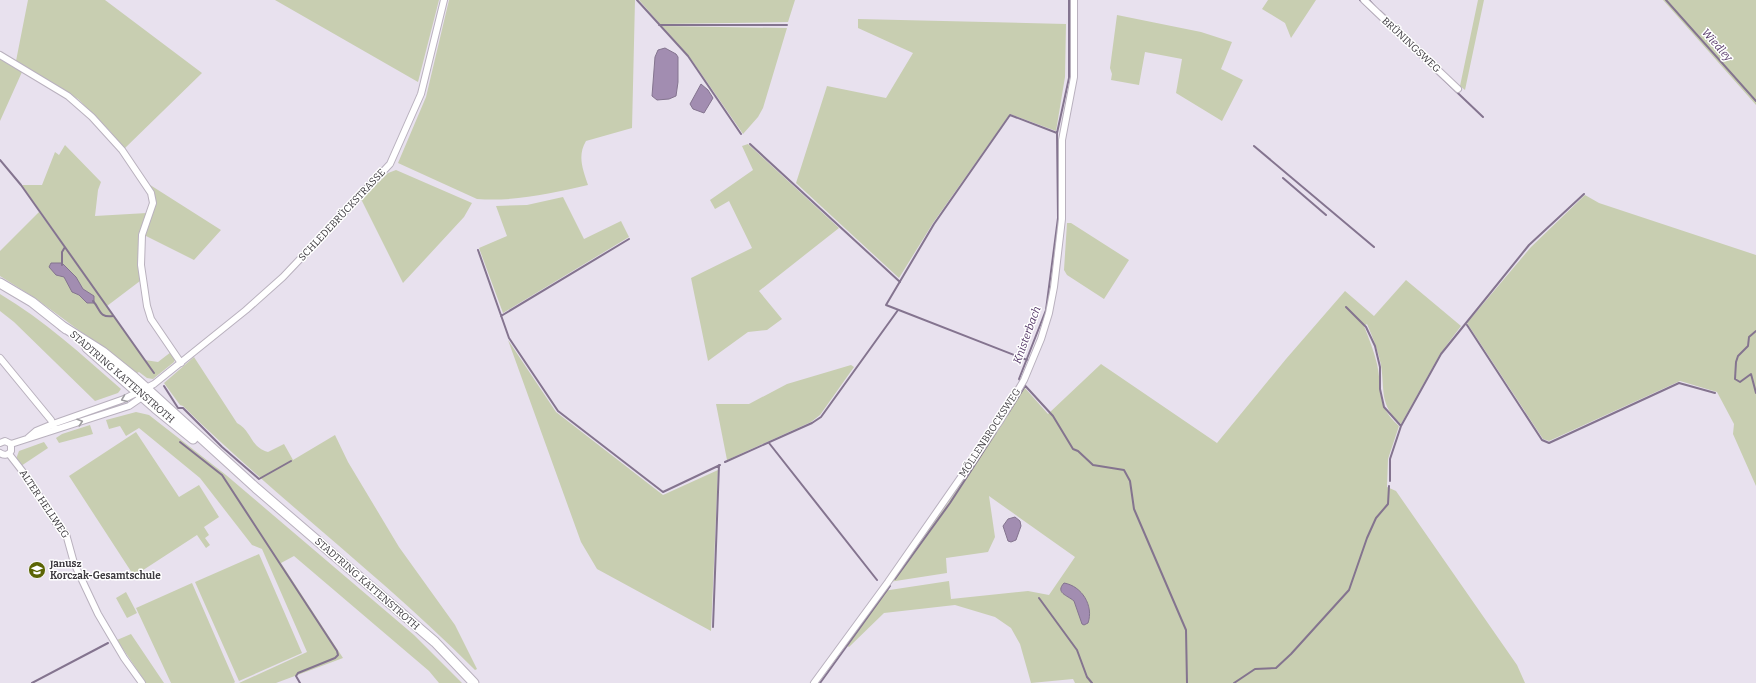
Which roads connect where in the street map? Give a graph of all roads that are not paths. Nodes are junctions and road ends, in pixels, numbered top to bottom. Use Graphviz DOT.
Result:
graph roads {
  1 [pos="444,0"];
  2 [pos="1074,0"];
  3 [pos="1364,0"];
  4 [pos="0,55"];
  5 [pos="1458,89"];
  6 [pos="0,282"];
  7 [pos="0,358"];
  8 [pos="181,363"];
  9 [pos="146,391"];
  10 [pos="54,427"];
  11 [pos="1,442"];
  12 [pos="11,444"];
  13 [pos="0,453"];
  14 [pos="8,454"];
  15 [pos="142,683"];
  16 [pos="474,683"];
  17 [pos="814,683"];
  1 -- 8 [label="street, SCHLEDEBRÜCKSTRASSE"];
  2 -- 17 [label="street, MÖLLENBROCKSWEG"];
  3 -- 5 [label="street, BRÜNINGSWEG"];
  4 -- 8 [label="street"];
  6 -- 9 [label="main road, STADTRING KATTENSTROTH"];
  7 -- 10 [label="street"];
  8 -- 9 [label="street, SCHLEDEBRÜCKSTRASSE"];
  9 -- 10 [label="street, SCHLEDEBRÜCKSTRASSE"];
  9 -- 16 [label="main road, STADTRING KATTENSTROTH"];
  10 -- 12 [label="street, SCHLEDEBRÜCKSTRASSE"];
  11 -- 12 [label="street"];
  12 -- 14 [label="street"];
  13 -- 14 [label="street"];
  14 -- 15 [label="street, ALTER HELLWEG"];
}
